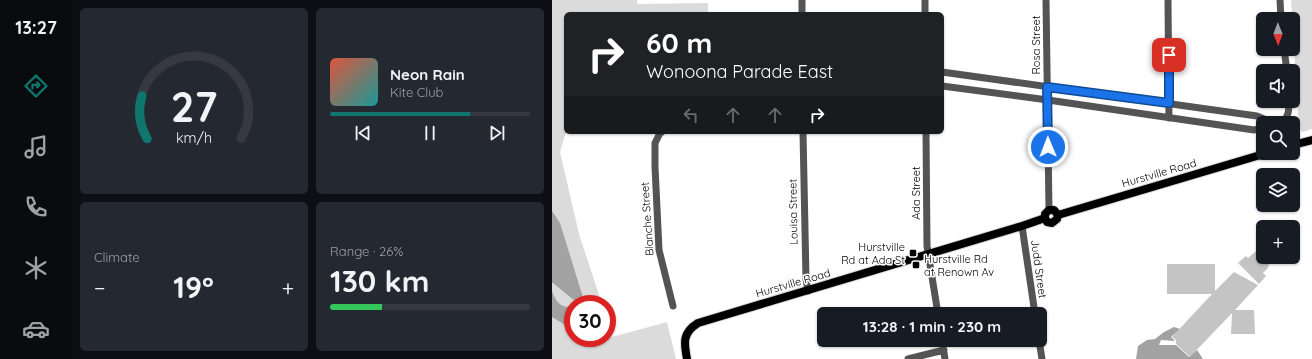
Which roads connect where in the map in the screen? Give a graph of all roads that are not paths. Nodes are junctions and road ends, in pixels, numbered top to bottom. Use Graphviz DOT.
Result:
graph roads {
  1 [pos="802,0"];
  2 [pos="924,0"];
  3 [pos="1046,0"];
  4 [pos="1168,0"];
  5 [pos="1280,0"];
  6 [pos="802,12"];
  7 [pos="925,12"];
  8 [pos="1281,12"];
  9 [pos="944,72"];
  10 [pos="944,86"];
  11 [pos="1047,87"];
  12 [pos="1048,100"];
  13 [pos="1169,103"];
  14 [pos="1257,116"];
  15 [pos="1169,118"];
  16 [pos="1256,130"];
  17 [pos="660,134"];
  18 [pos="802,134"];
  19 [pos="926,134"];
  20 [pos="1312,140"];
  21 [pos="1300,143"];
  22 [pos="1256,157"];
  23 [pos="1049,210"];
  24 [pos="1058,215"];
  25 [pos="1045,218"];
  26 [pos="1022,226"];
  27 [pos="928,254"];
  28 [pos="808,291"];
  29 [pos="672,306"];
  30 [pos="937,307"];
  31 [pos="1034,307"];
  32 [pos="943,347"];
  33 [pos="1040,347"];
  34 [pos="944,350"];
  35 [pos="687,359"];
  36 [pos="908,359"];
  37 [pos="945,359"];
  38 [pos="1042,359"];
  1 -- 6 [label="street"];
  2 -- 7 [label="street"];
  3 -- 11 [label="street, Rosa Street"];
  4 -- 13 [label="street"];
  5 -- 8 [label="street"];
  9 -- 11 [label="street"];
  10 -- 12 [label="street"];
  11 -- 12 [label="street, Rosa Street"];
  11 -- 13 [label="street"];
  12 -- 15 [label="street"];
  12 -- 23 [label="street, Rosa Street"];
  13 -- 14 [label="street"];
  13 -- 15 [label="street"];
  15 -- 16 [label="street"];
  17 -- 29 [label="street, Blanche Street"];
  18 -- 28 [label="street, Louisa Street"];
  19 -- 27 [label="street, Ada Street"];
  20 -- 21 [label="main road"];
  22 -- 24 [label="main road, Hurstville Road"];
  23 -- 24 [label="main road"];
  23 -- 25 [label="main road"];
  24 -- 25 [label="main road"];
  25 -- 26 [label="main road, Hurstville Road"];
  26 -- 27 [label="main road, Hurstville Road"];
  26 -- 31 [label="street, Judd Street"];
  27 -- 28 [label="main road, Hurstville Road"];
  27 -- 30 [label="street, Ada Street"];
  28 -- 35 [label="main road, Hurstville Road"];
  32 -- 34 [label="street"];
  33 -- 38 [label="street"];
  34 -- 36 [label="street"];
  34 -- 37 [label="street"];
}
